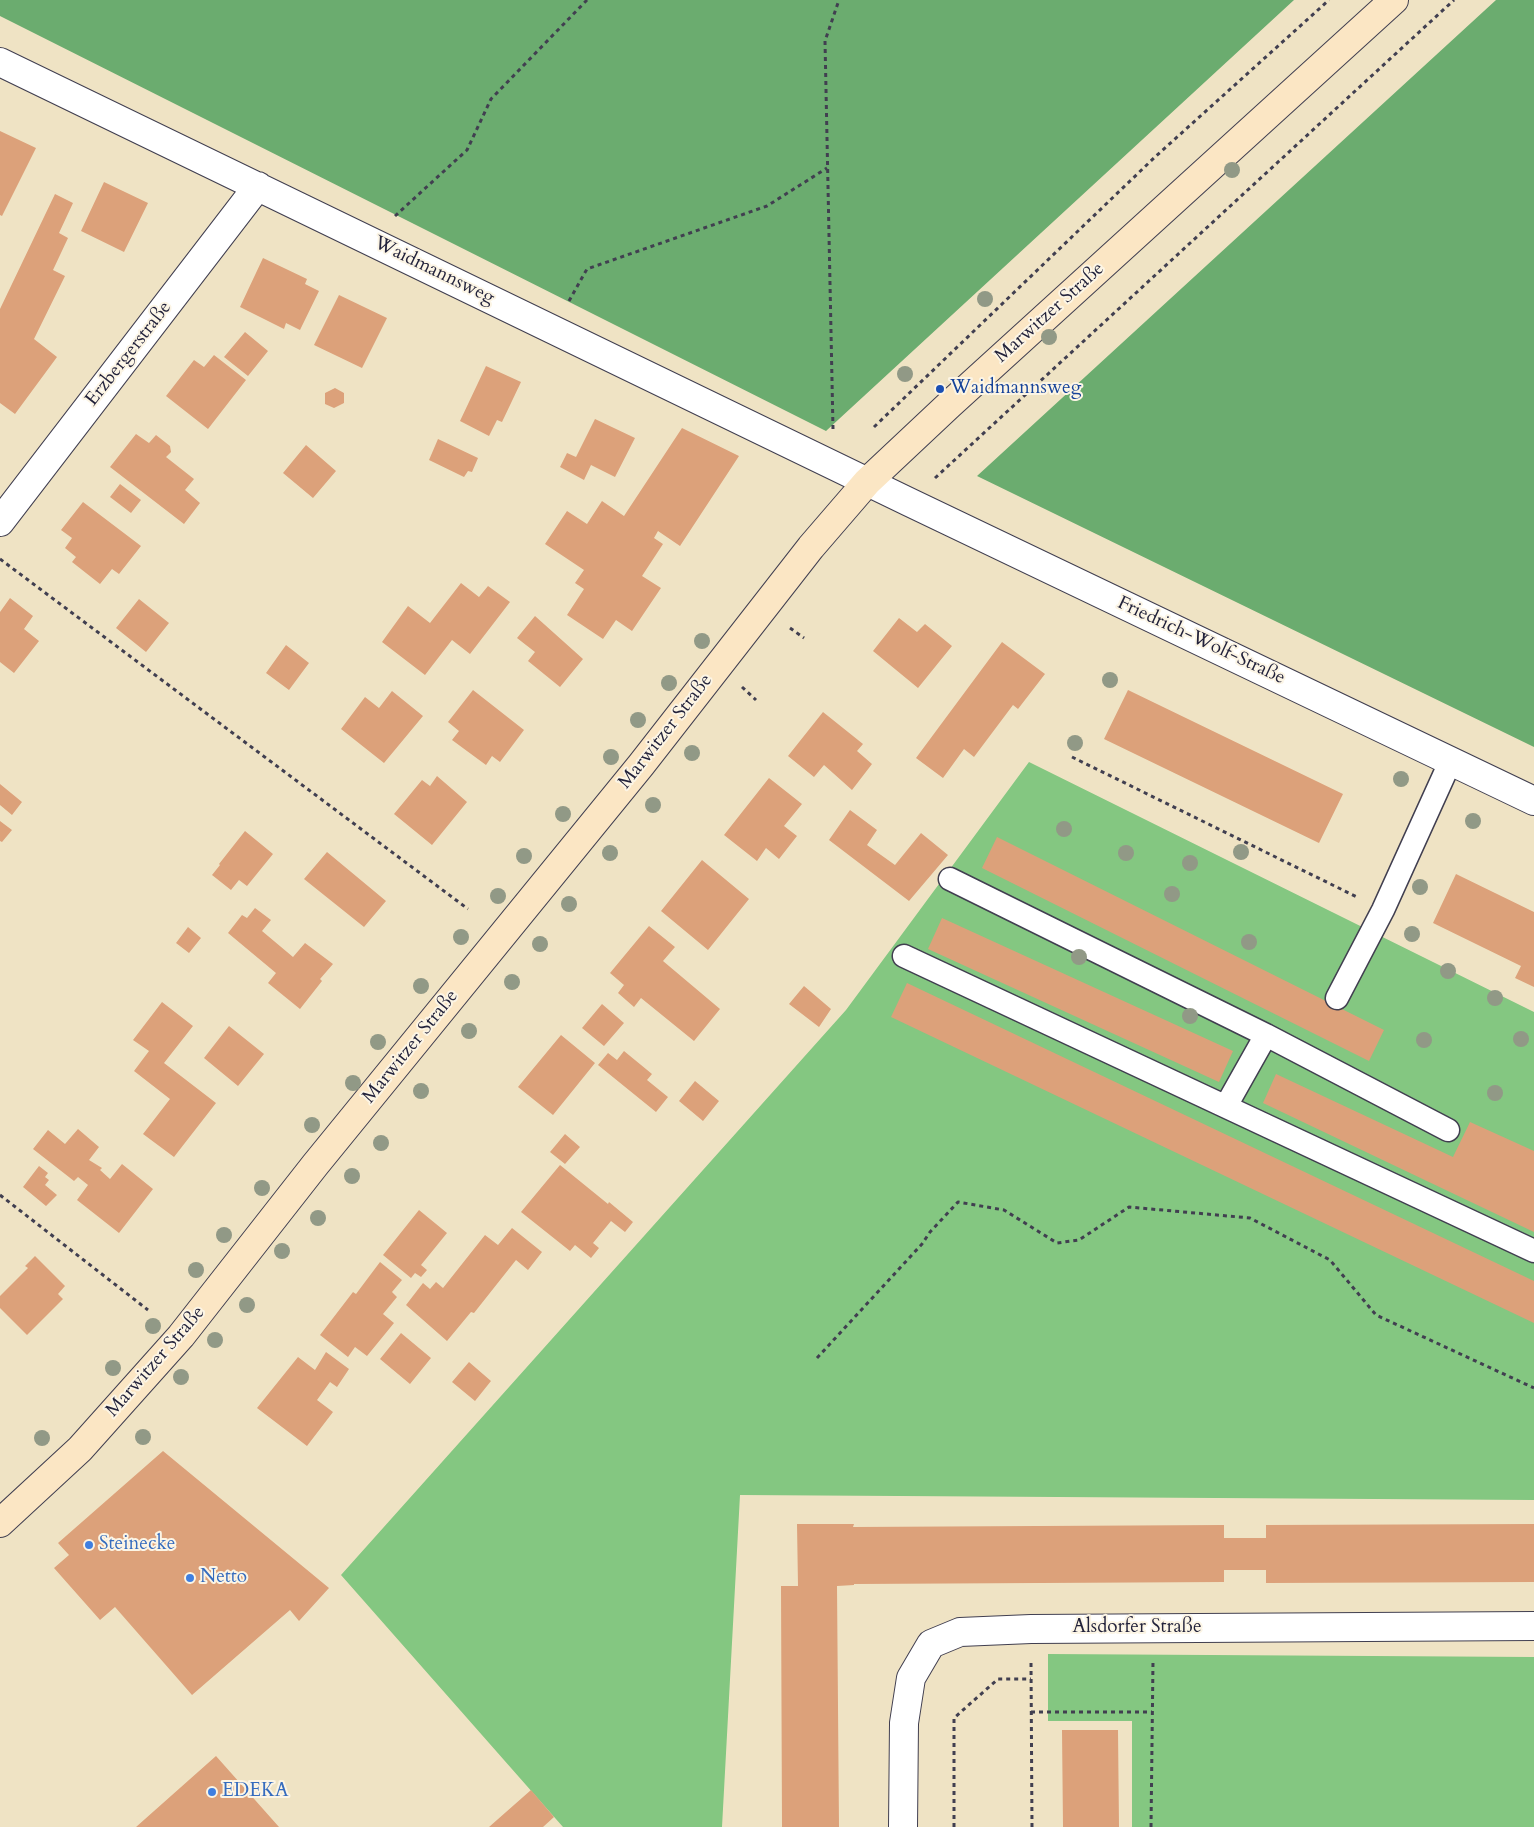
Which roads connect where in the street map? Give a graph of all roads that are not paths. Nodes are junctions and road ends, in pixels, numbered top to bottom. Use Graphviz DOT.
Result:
graph roads {
  1 [pos="1394,0"];
  2 [pos="0,62"];
  3 [pos="258,186"];
  4 [pos="868,482"];
  5 [pos="0,522"];
  6 [pos="1451,760"];
  7 [pos="1534,801"];
  8 [pos="950,879"];
  9 [pos="904,956"];
  10 [pos="1337,998"];
  11 [pos="1266,1035"];
  12 [pos="1226,1106"];
  13 [pos="1448,1130"];
  14 [pos="1534,1252"];
  15 [pos="0,1523"];
  16 [pos="1534,1626"];
  17 [pos="903,1827"];
  1 -- 4 [label="main road, Marwitzer Straße"];
  2 -- 3 [label="street, Waidmannsweg"];
  3 -- 4 [label="street, Waidmannsweg"];
  3 -- 5 [label="street, Erzbergerstraße"];
  4 -- 6 [label="street, Friedrich-Wolf-Straße"];
  4 -- 15 [label="main road, Marwitzer Straße"];
  6 -- 7 [label="street, Friedrich-Wolf-Straße"];
  6 -- 10 [label="lane"];
  8 -- 11 [label="lane"];
  9 -- 12 [label="lane"];
  11 -- 12 [label="lane"];
  11 -- 13 [label="lane"];
  12 -- 14 [label="lane"];
  16 -- 17 [label="street, Alsdorfer Straße"];
}
